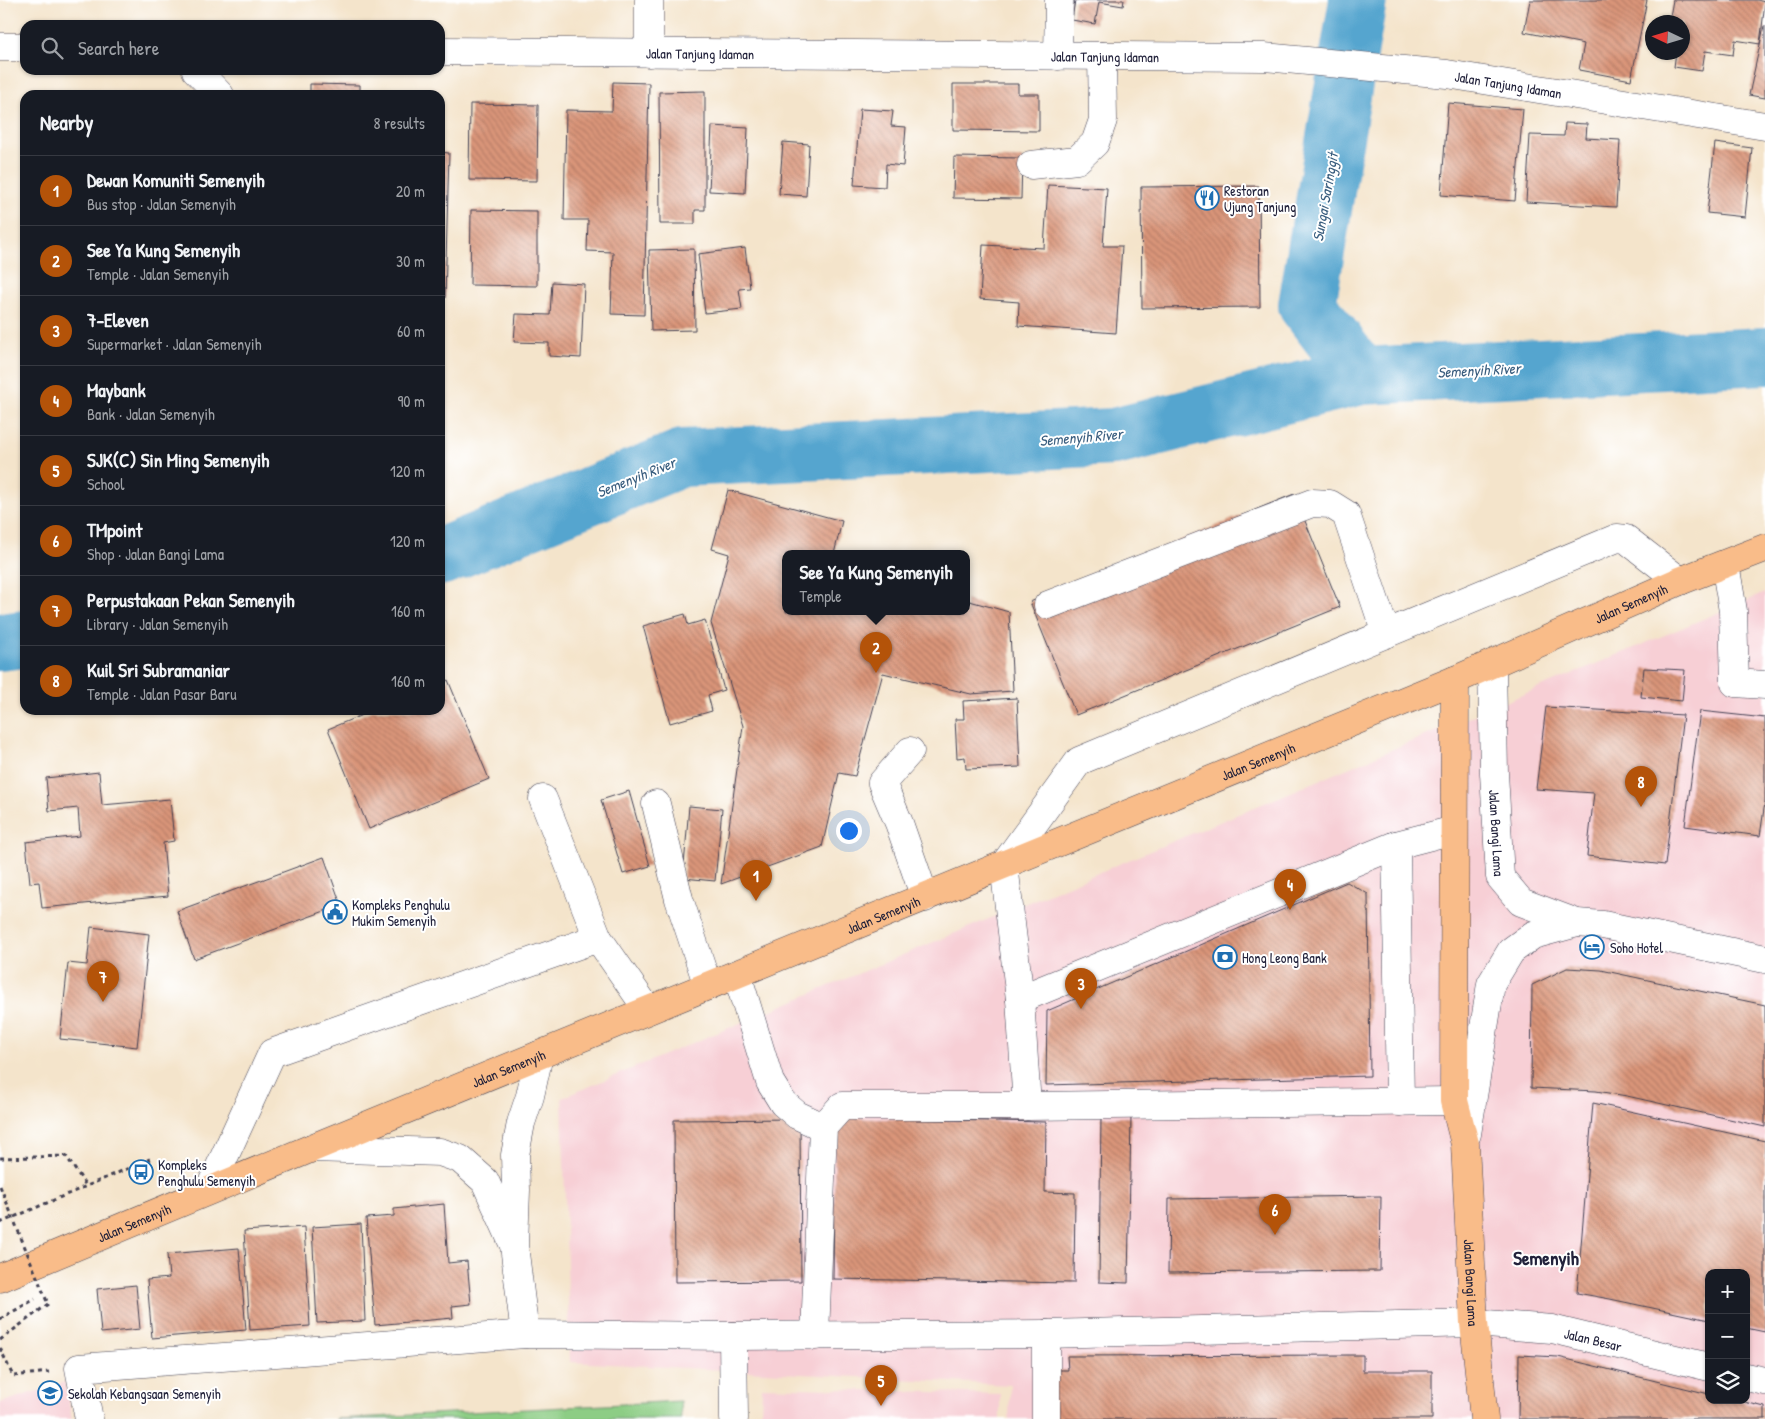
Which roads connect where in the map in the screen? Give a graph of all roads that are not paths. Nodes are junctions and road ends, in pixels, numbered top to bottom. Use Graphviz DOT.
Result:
graph roads {
  1 [pos="649,0"];
  2 [pos="1059,0"];
  3 [pos="0,47"];
  4 [pos="20,47"];
  5 [pos="445,51"];
  6 [pos="649,53"];
  7 [pos="1058,56"];
  8 [pos="1102,56"];
  9 [pos="201,75"];
  10 [pos="215,90"];
  11 [pos="1765,126"];
  12 [pos="1031,165"];
  13 [pos="1765,548"];
  14 [pos="1725,564"];
  15 [pos="1680,581"];
  16 [pos="1048,605"];
  17 [pos="1386,634"];
  18 [pos="1492,664"];
  19 [pos="1455,680"];
  20 [pos="1765,685"];
  21 [pos="910,751"];
  22 [pos="543,799"];
  23 [pos="656,804"];
  24 [pos="1454,830"];
  25 [pos="1396,845"];
  26 [pos="1004,865"];
  27 [pos="925,898"];
  28 [pos="1577,923"];
  29 [pos="598,938"];
  30 [pos="1765,959"];
  31 [pos="737,974"];
  32 [pos="708,986"];
  33 [pos="1020,999"];
  34 [pos="648,1010"];
  35 [pos="539,1055"];
  36 [pos="1454,1101"];
  37 [pos="1400,1102"];
  38 [pos="1027,1106"];
  39 [pos="822,1128"];
  40 [pos="1465,1144"];
  41 [pos="312,1148"];
  42 [pos="209,1190"];
  43 [pos="514,1245"];
  44 [pos="0,1277"];
  45 [pos="1474,1323"];
  46 [pos="525,1334"];
  47 [pos="1046,1334"];
  48 [pos="733,1336"];
  49 [pos="815,1336"];
  50 [pos="1705,1367"];
  51 [pos="1750,1378"];
  52 [pos="1765,1381"];
  53 [pos="89,1419"];
  54 [pos="734,1419"];
  55 [pos="1046,1419"];
  56 [pos="1484,1419"];
  1 -- 6 [label="street"];
  2 -- 7 [label="street"];
  3 -- 4 [label="street"];
  5 -- 6 [label="street, Jalan Tanjung Idaman"];
  6 -- 7 [label="street, Jalan Tanjung Idaman"];
  7 -- 8 [label="street, Jalan Tanjung Idaman"];
  8 -- 11 [label="street, Jalan Tanjung Idaman"];
  8 -- 12 [label="street"];
  9 -- 10 [label="street"];
  13 -- 14 [label="main road, Jalan Semenyih"];
  14 -- 15 [label="main road, Jalan Semenyih"];
  14 -- 20 [label="street"];
  15 -- 17 [label="street"];
  15 -- 18 [label="main road, Jalan Semenyih"];
  16 -- 17 [label="street"];
  17 -- 26 [label="street"];
  18 -- 19 [label="main road, Jalan Semenyih"];
  18 -- 28 [label="street, Jalan Bangi Lama"];
  19 -- 24 [label="main road, Jalan Bangi Lama"];
  19 -- 26 [label="main road, Jalan Semenyih"];
  21 -- 27 [label="street"];
  22 -- 29 [label="street"];
  23 -- 32 [label="street"];
  24 -- 25 [label="street"];
  24 -- 36 [label="main road, Jalan Bangi Lama"];
  25 -- 33 [label="street"];
  25 -- 37 [label="street"];
  26 -- 27 [label="main road, Jalan Semenyih"];
  26 -- 33 [label="street"];
  27 -- 31 [label="main road, Jalan Semenyih"];
  28 -- 30 [label="street"];
  28 -- 40 [label="street, Jalan Bangi Lama"];
  29 -- 34 [label="street"];
  29 -- 42 [label="street"];
  31 -- 32 [label="main road, Jalan Semenyih"];
  31 -- 39 [label="street"];
  32 -- 34 [label="main road, Jalan Semenyih"];
  33 -- 38 [label="street"];
  34 -- 35 [label="main road, Jalan Semenyih"];
  35 -- 41 [label="main road, Jalan Semenyih"];
  35 -- 43 [label="street"];
  36 -- 37 [label="street"];
  36 -- 40 [label="main road, Jalan Bangi Lama"];
  37 -- 38 [label="street"];
  38 -- 39 [label="street"];
  39 -- 49 [label="street"];
  40 -- 45 [label="main road, Jalan Bangi Lama"];
  41 -- 42 [label="main road, Jalan Semenyih"];
  41 -- 43 [label="street"];
  42 -- 44 [label="main road, Jalan Semenyih"];
  43 -- 46 [label="street"];
  45 -- 47 [label="street, Jalan Besar"];
  45 -- 50 [label="street, Jalan Besar"];
  45 -- 56 [label="main road, Jalan Bangi Lama"];
  46 -- 48 [label="street, Jalan Besar"];
  46 -- 53 [label="street, Jalan Besar"];
  47 -- 49 [label="street, Jalan Besar"];
  47 -- 55 [label="street"];
  48 -- 49 [label="street, Jalan Besar"];
  48 -- 54 [label="street"];
  51 -- 52 [label="street"];
}
